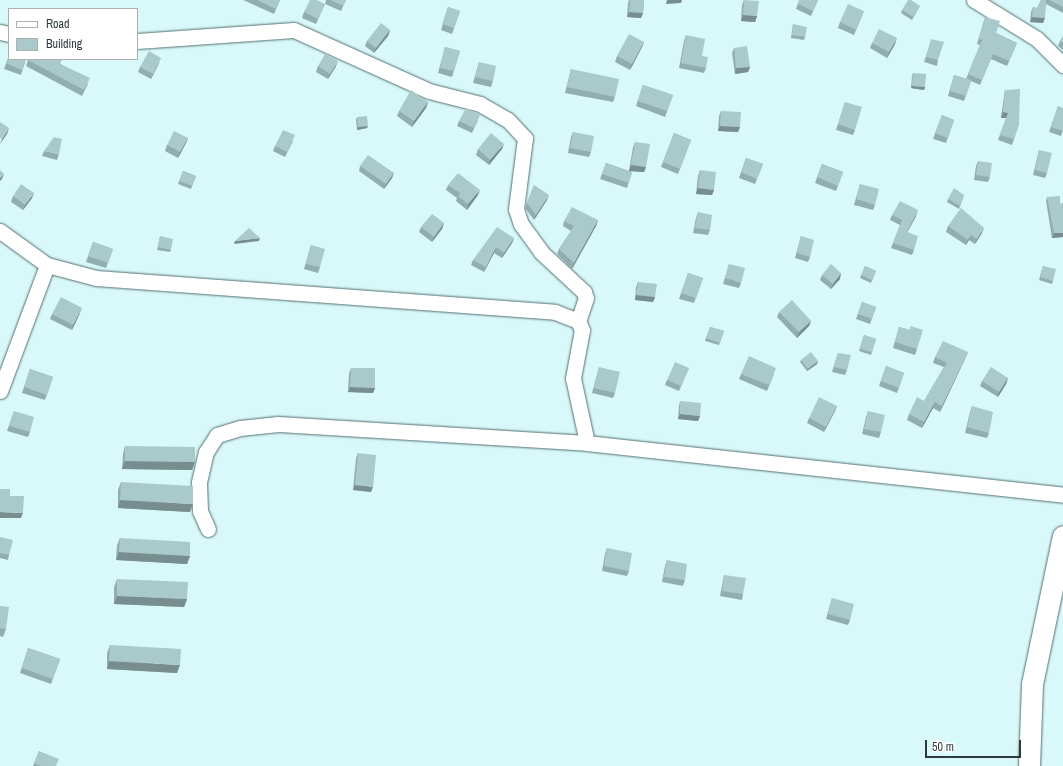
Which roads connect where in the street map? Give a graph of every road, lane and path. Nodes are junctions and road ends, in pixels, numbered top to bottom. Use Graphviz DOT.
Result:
graph roads {
  1 [pos="974,0"];
  2 [pos="138,41"];
  3 [pos="1063,65"];
  4 [pos="0,231"];
  5 [pos="47,265"];
  6 [pos="578,322"];
  7 [pos="0,391"];
  8 [pos="587,443"];
  9 [pos="1063,495"];
  10 [pos="208,529"];
  11 [pos="1063,536"];
  12 [pos="1029,766"];
  1 -- 3 [label="street"];
  2 -- 6 [label="street"];
  4 -- 5 [label="street"];
  5 -- 6 [label="street"];
  5 -- 7 [label="street"];
  6 -- 8 [label="street"];
  8 -- 9 [label="street"];
  8 -- 10 [label="street"];
  11 -- 12 [label="main road"];
}
